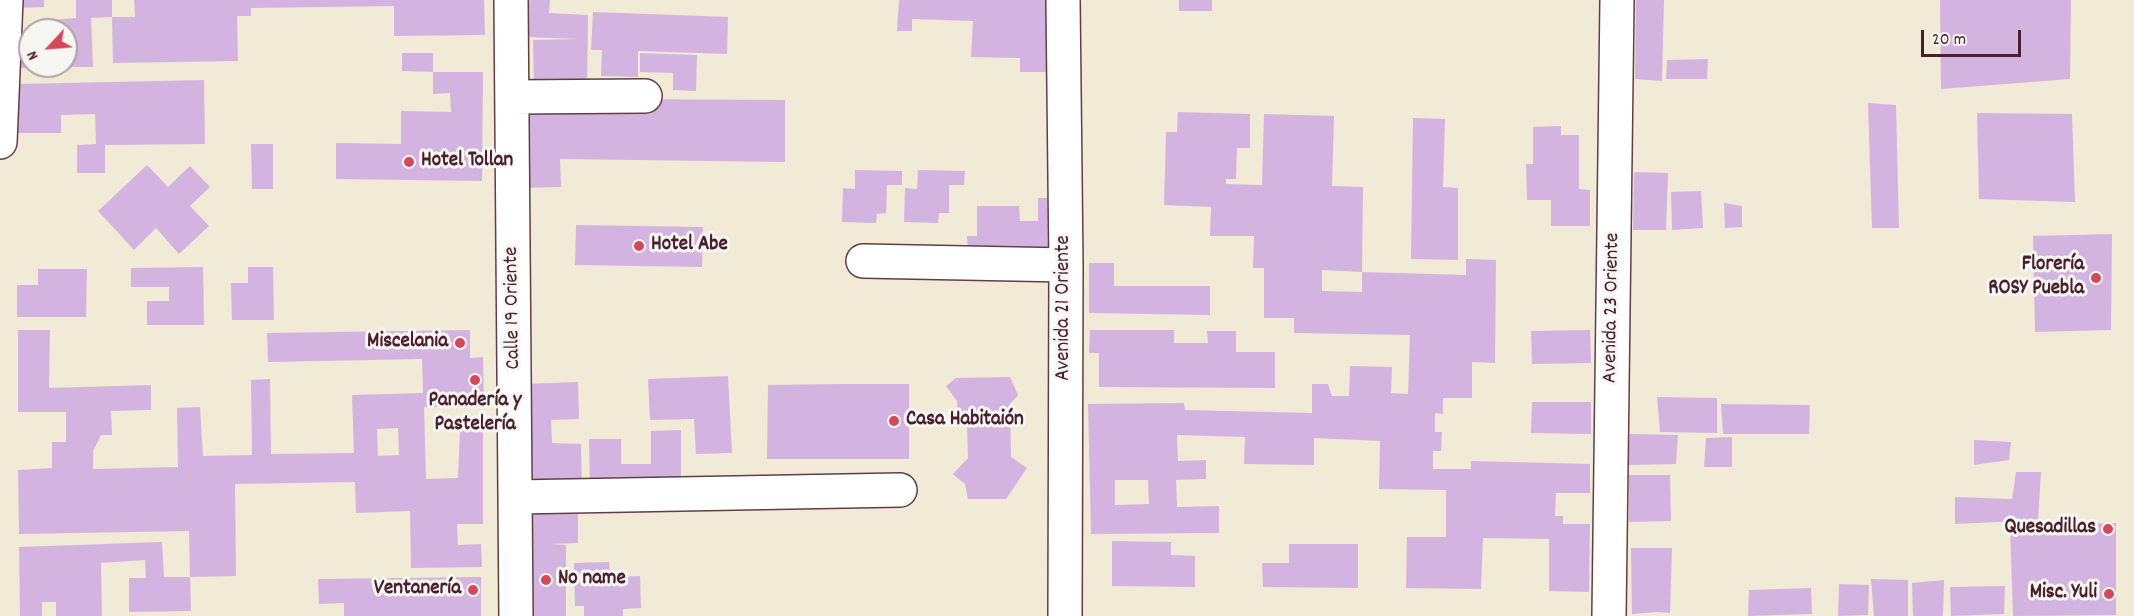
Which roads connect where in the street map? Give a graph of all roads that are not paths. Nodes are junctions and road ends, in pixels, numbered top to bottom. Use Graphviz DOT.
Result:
graph roads {
  1 [pos="6,0"];
  2 [pos="511,0"];
  3 [pos="1063,0"];
  4 [pos="1617,0"];
  5 [pos="645,96"];
  6 [pos="512,97"];
  7 [pos="0,142"];
  8 [pos="863,261"];
  9 [pos="1066,265"];
  10 [pos="900,490"];
  11 [pos="516,497"];
  12 [pos="516,616"];
  13 [pos="1065,616"];
  14 [pos="1610,616"];
  1 -- 7 [label="street"];
  2 -- 6 [label="street, Calle 19 Oriente"];
  3 -- 9 [label="street, Avenida 21 Oriente"];
  4 -- 14 [label="street, Avenida 23 Oriente"];
  5 -- 6 [label="street"];
  6 -- 11 [label="street, Calle 19 Oriente"];
  8 -- 9 [label="street"];
  9 -- 13 [label="street, Avenida 21 Oriente"];
  10 -- 11 [label="street"];
  11 -- 12 [label="street, Calle 19 Oriente"];
}
